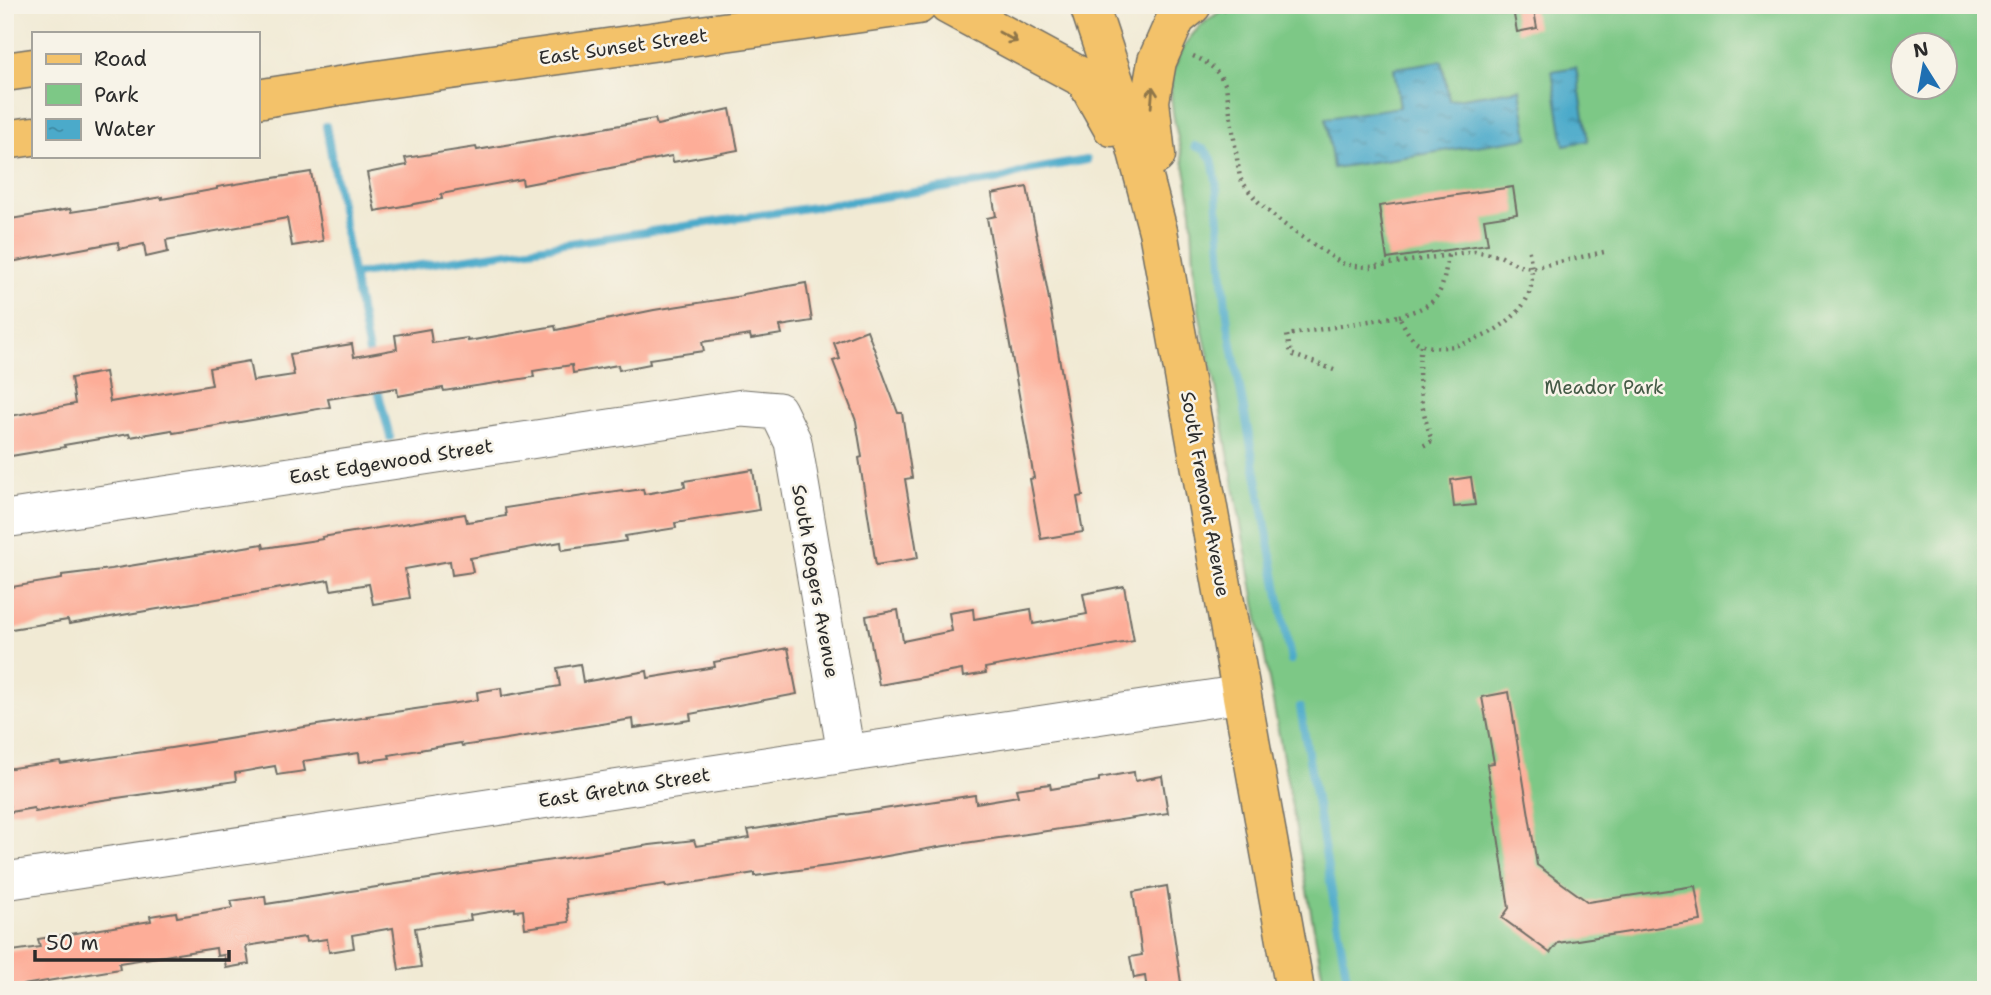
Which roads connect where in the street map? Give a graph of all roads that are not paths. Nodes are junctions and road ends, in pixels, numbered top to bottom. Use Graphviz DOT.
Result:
graph roads {
  1 [pos="918,5"];
  2 [pos="948,5"];
  3 [pos="1089,5"];
  4 [pos="1192,5"];
  5 [pos="32,68"];
  6 [pos="5,72"];
  7 [pos="259,75"];
  8 [pos="370,81"];
  9 [pos="259,99"];
  10 [pos="32,136"];
  11 [pos="5,140"];
  12 [pos="1154,213"];
  13 [pos="778,411"];
  14 [pos="5,519"];
  15 [pos="1242,694"];
  16 [pos="846,754"];
  17 [pos="5,881"];
  18 [pos="1295,990"];
  1 -- 8 [label="main road, East Sunset Street"];
  2 -- 12 [label="main road, one-way"];
  3 -- 12 [label="main road, South Fremont Avenue"];
  12 -- 4 [label="main road, one-way"];
  5 -- 6 [label="main road"];
  7 -- 8 [label="main road, East Sunset Street"];
  8 -- 9 [label="main road, East Sunset Street"];
  10 -- 11 [label="main road"];
  12 -- 15 [label="main road, South Fremont Avenue"];
  13 -- 14 [label="street, East Edgewood Street"];
  13 -- 16 [label="street, South Rogers Avenue"];
  15 -- 16 [label="street, East Gretna Street"];
  15 -- 18 [label="main road, South Fremont Avenue"];
  16 -- 17 [label="street, East Gretna Street"];
}
